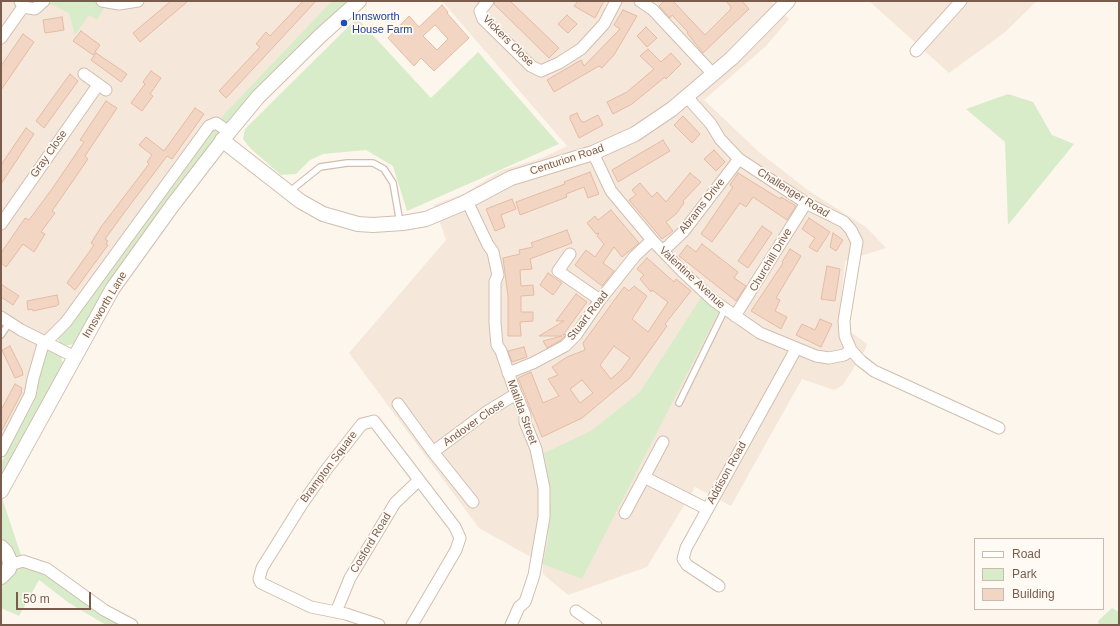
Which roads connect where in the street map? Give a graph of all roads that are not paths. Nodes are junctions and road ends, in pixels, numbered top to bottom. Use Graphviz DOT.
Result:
graph roads {
  1 [pos="44,1"];
  2 [pos="102,1"];
  3 [pos="138,1"];
  4 [pos="359,1"];
  5 [pos="488,1"];
  6 [pos="616,1"];
  7 [pos="640,1"];
  8 [pos="788,1"];
  9 [pos="961,1"];
  10 [pos="21,4"];
  11 [pos="1,38"];
  12 [pos="916,50"];
  13 [pos="84,74"];
  14 [pos="713,74"];
  15 [pos="687,96"];
  16 [pos="225,136"];
  17 [pos="593,153"];
  18 [pos="739,159"];
  19 [pos="288,193"];
  20 [pos="467,201"];
  21 [pos="806,203"];
  22 [pos="400,223"];
  23 [pos="1,224"];
  24 [pos="652,240"];
  25 [pos="663,251"];
  26 [pos="570,254"];
  27 [pos="600,300"];
  28 [pos="725,309"];
  29 [pos="735,316"];
  30 [pos="5,320"];
  31 [pos="1,335"];
  32 [pos="45,342"];
  33 [pos="796,349"];
  34 [pos="851,350"];
  35 [pos="75,357"];
  36 [pos="508,373"];
  37 [pos="516,394"];
  38 [pos="679,403"];
  39 [pos="398,404"];
  40 [pos="999,428"];
  41 [pos="663,442"];
  42 [pos="1,451"];
  43 [pos="433,452"];
  44 [pos="644,477"];
  45 [pos="418,481"];
  46 [pos="1,492"];
  47 [pos="473,502"];
  48 [pos="707,509"];
  49 [pos="625,513"];
  50 [pos="1,547"];
  51 [pos="10,565"];
  52 [pos="1,577"];
  53 [pos="718,586"];
  54 [pos="576,611"];
  55 [pos="336,612"];
  56 [pos="351,621"];
  57 [pos="132,625"];
  58 [pos="379,625"];
  59 [pos="412,625"];
  60 [pos="511,625"];
  61 [pos="596,625"];
  1 -- 10 [label="street"];
  2 -- 3 [label="street"];
  4 -- 16 [label="street, Innsworth Lane"];
  5 -- 6 [label="street, Vickers Close"];
  7 -- 14 [label="street"];
  8 -- 14 [label="street, Centurion Road"];
  9 -- 12 [label="street"];
  10 -- 11 [label="street"];
  13 -- 23 [label="street, Gray Close"];
  14 -- 15 [label="street, Centurion Road"];
  15 -- 17 [label="street, Centurion Road"];
  15 -- 18 [label="street, Challenger Road"];
  16 -- 19 [label="street, Centurion Road"];
  16 -- 32 [label="street, Innsworth Lane"];
  16 -- 35 [label="street, Innsworth Lane"];
  17 -- 20 [label="street, Centurion Road"];
  17 -- 24 [label="street, Valentine Avenue"];
  18 -- 21 [label="street, Challenger Road"];
  18 -- 25 [label="street, Abrams Drive"];
  19 -- 22 [label="street, Centurion Road"];
  19 -- 22 [label="lane"];
  20 -- 22 [label="street, Centurion Road"];
  20 -- 36 [label="street, Matilda Street"];
  21 -- 29 [label="street, Churchill Drive"];
  21 -- 34 [label="street, Challenger Road"];
  24 -- 25 [label="street, Valentine Avenue"];
  24 -- 27 [label="street, Stuart Road"];
  25 -- 28 [label="street, Valentine Avenue"];
  26 -- 27 [label="street"];
  27 -- 36 [label="street, Stuart Road"];
  28 -- 29 [label="street, Valentine Avenue"];
  28 -- 38 [label="lane"];
  29 -- 33 [label="street, Valentine Avenue"];
  30 -- 31 [label="lane"];
  30 -- 32 [label="street"];
  32 -- 35 [label="street"];
  32 -- 42 [label="street, Innsworth Lane"];
  33 -- 34 [label="street, Valentine Avenue"];
  33 -- 48 [label="street, Addison Road"];
  34 -- 40 [label="street, Challenger Road"];
  35 -- 46 [label="street, Innsworth Lane"];
  36 -- 37 [label="street, Matilda Street"];
  37 -- 43 [label="street, Andover Close"];
  37 -- 60 [label="street, Matilda Street"];
  39 -- 43 [label="street, Andover Close"];
  41 -- 44 [label="street"];
  43 -- 47 [label="street, Andover Close"];
  44 -- 48 [label="street"];
  44 -- 49 [label="street"];
  45 -- 55 [label="street, Cosford Road"];
  45 -- 55 [label="street, Brampton Square"];
  45 -- 59 [label="street, Brampton Square"];
  48 -- 53 [label="street, Addison Road"];
  50 -- 51 [label="street"];
  51 -- 52 [label="street"];
  51 -- 57 [label="street"];
  54 -- 61 [label="street"];
  55 -- 56 [label="street, Brampton Square"];
  56 -- 58 [label="street, Brampton Square"];
}
